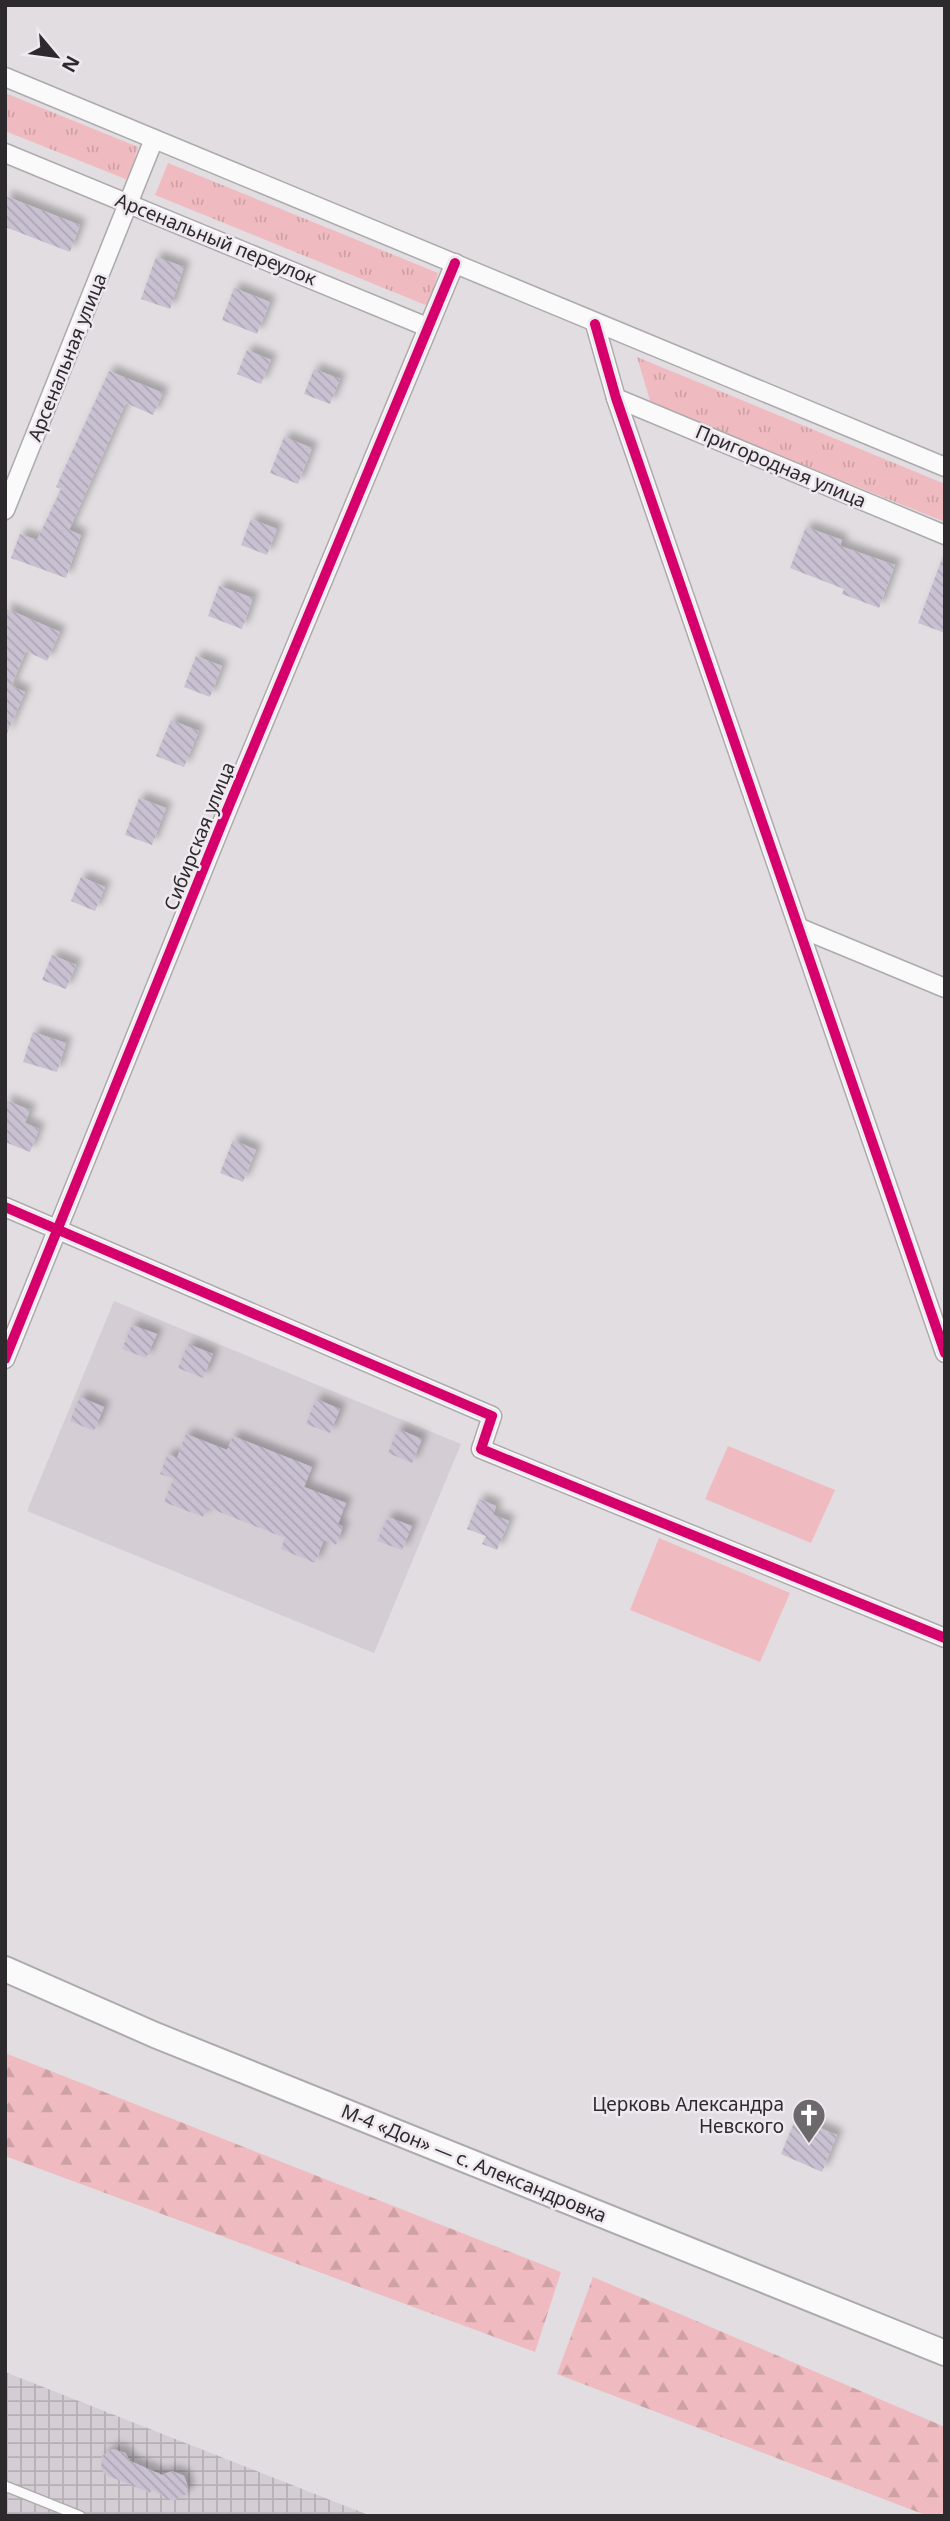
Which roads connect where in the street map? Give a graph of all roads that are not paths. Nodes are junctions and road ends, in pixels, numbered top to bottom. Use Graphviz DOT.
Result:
graph roads {
  1 [pos="5,77"];
  2 [pos="154,139"];
  3 [pos="5,152"];
  4 [pos="129,204"];
  5 [pos="455,263"];
  6 [pos="595,324"];
  7 [pos="427,327"];
  8 [pos="616,398"];
  9 [pos="945,467"];
  10 [pos="5,510"];
  11 [pos="945,535"];
  12 [pos="800,928"];
  13 [pos="945,988"];
  14 [pos="5,1208"];
  15 [pos="60,1230"];
  16 [pos="945,1353"];
  17 [pos="5,1359"];
  18 [pos="945,1637"];
  19 [pos="5,1969"];
  20 [pos="945,2353"];
  21 [pos="5,2486"];
  22 [pos="79,2516"];
  1 -- 2 [label="street"];
  2 -- 4 [label="street, Арсенальная улица"];
  2 -- 5 [label="street"];
  3 -- 4 [label="street, Арсенальный переулок"];
  4 -- 7 [label="street, Арсенальный переулок"];
  4 -- 10 [label="street, Арсенальная улица"];
  5 -- 6 [label="street"];
  5 -- 7 [label="street, Сибирская улица"];
  6 -- 8 [label="street"];
  6 -- 9 [label="street"];
  7 -- 15 [label="street, Сибирская улица"];
  8 -- 11 [label="street, Пригородная улица"];
  8 -- 12 [label="street"];
  12 -- 13 [label="street"];
  12 -- 16 [label="street"];
  14 -- 15 [label="street"];
  15 -- 17 [label="street, Сибирская улица"];
  15 -- 18 [label="street"];
  19 -- 20 [label="main road, М-4 «Дон» — с. Александровка"];
  21 -- 22 [label="lane"];
}
